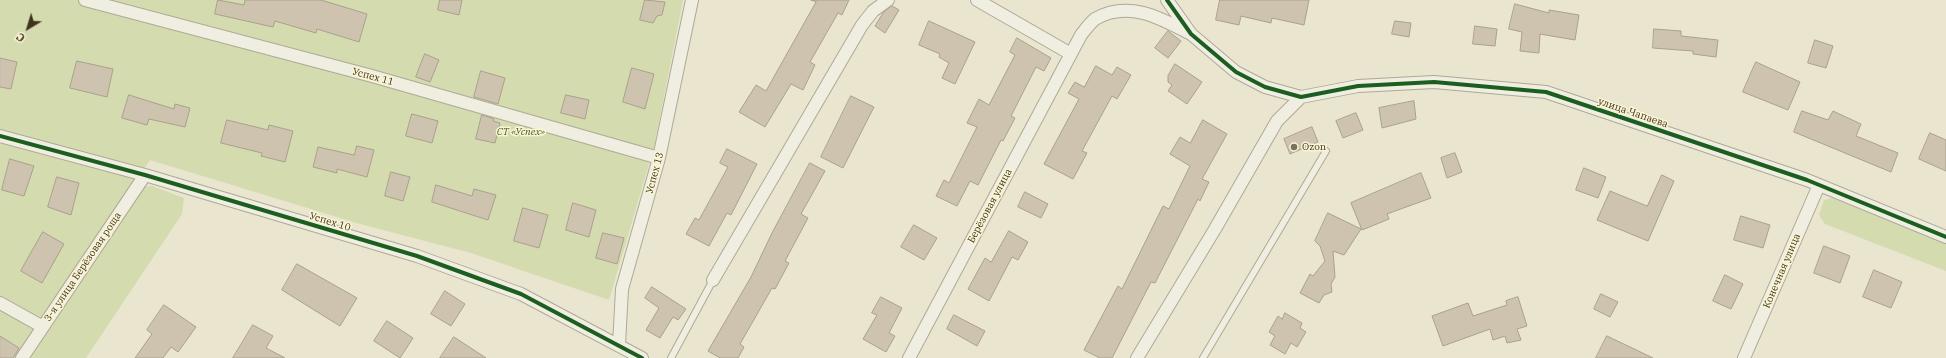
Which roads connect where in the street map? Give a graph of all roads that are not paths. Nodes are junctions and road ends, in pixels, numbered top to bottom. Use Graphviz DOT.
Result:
graph roads {
  1 [pos="86,0"];
  2 [pos="692,0"];
  3 [pos="888,0"];
  4 [pos="977,0"];
  5 [pos="1167,0"];
  6 [pos="1191,34"];
  7 [pos="1071,54"];
  8 [pos="1301,97"];
  9 [pos="0,136"];
  10 [pos="1326,151"];
  11 [pos="659,158"];
  12 [pos="145,175"];
  13 [pos="1819,185"];
  14 [pos="1946,237"];
  15 [pos="712,280"];
  16 [pos="0,303"];
  17 [pos="42,327"];
  18 [pos="619,345"];
  19 [pos="22,358"];
  20 [pos="642,358"];
  21 [pos="671,358"];
  22 [pos="909,358"];
  23 [pos="1137,358"];
  24 [pos="1203,358"];
  25 [pos="1744,358"];
  1 -- 11 [label="street, Успех 11"];
  2 -- 11 [label="street, Успех 13"];
  3 -- 15 [label="street"];
  4 -- 7 [label="street"];
  5 -- 6 [label="street"];
  6 -- 7 [label="street, Берёзовая улица"];
  6 -- 8 [label="street"];
  7 -- 22 [label="street, Берёзовая улица"];
  8 -- 13 [label="street, улица Чапаева"];
  8 -- 23 [label="street"];
  9 -- 12 [label="street, Успех 10"];
  10 -- 24 [label="lane"];
  11 -- 18 [label="street, Успех 13"];
  12 -- 17 [label="street, 3-я улица Берёзовая роща"];
  12 -- 18 [label="street, Успех 10"];
  13 -- 14 [label="street, улица Чапаева"];
  13 -- 25 [label="street, Конечная улица"];
  15 -- 21 [label="lane"];
  16 -- 17 [label="street"];
  17 -- 19 [label="street, 3-я улица Берёзовая роща"];
  18 -- 20 [label="street, Успех 10"];
}
